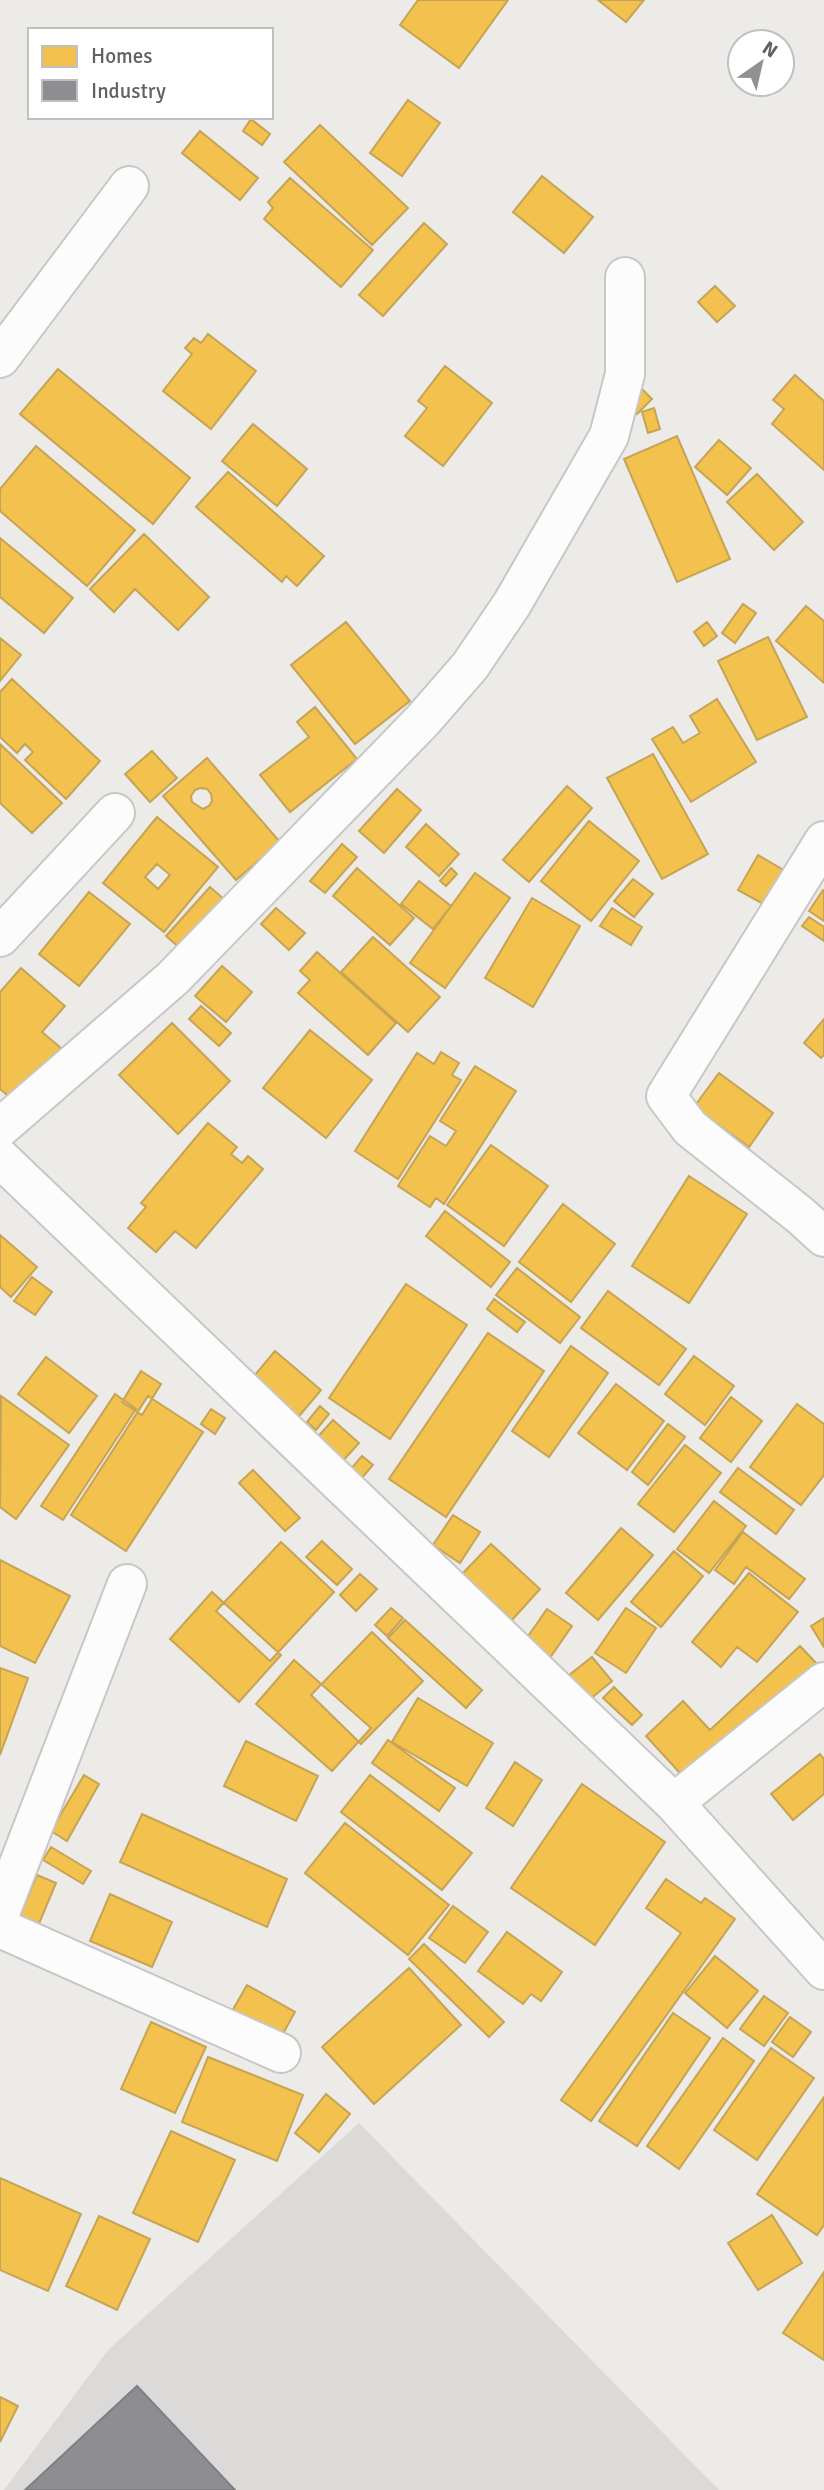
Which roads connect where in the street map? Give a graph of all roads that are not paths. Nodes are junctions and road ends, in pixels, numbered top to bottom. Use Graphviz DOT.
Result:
graph roads {
  1 [pos="129,186"];
  2 [pos="625,277"];
  3 [pos="0,358"];
  4 [pos="115,813"];
  5 [pos="824,841"];
  6 [pos="0,937"];
  7 [pos="0,1128"];
  8 [pos="0,1158"];
  9 [pos="824,1237"];
  10 [pos="127,1584"];
  11 [pos="824,1682"];
  12 [pos="674,1802"];
  13 [pos="0,1913"];
  14 [pos="0,1928"];
  15 [pos="824,1970"];
  16 [pos="281,2053"];
  1 -- 3 [label="street"];
  2 -- 7 [label="street"];
  4 -- 6 [label="street"];
  5 -- 9 [label="street"];
  8 -- 12 [label="street"];
  10 -- 13 [label="street"];
  11 -- 12 [label="street"];
  12 -- 15 [label="street"];
  14 -- 16 [label="street"];
}
